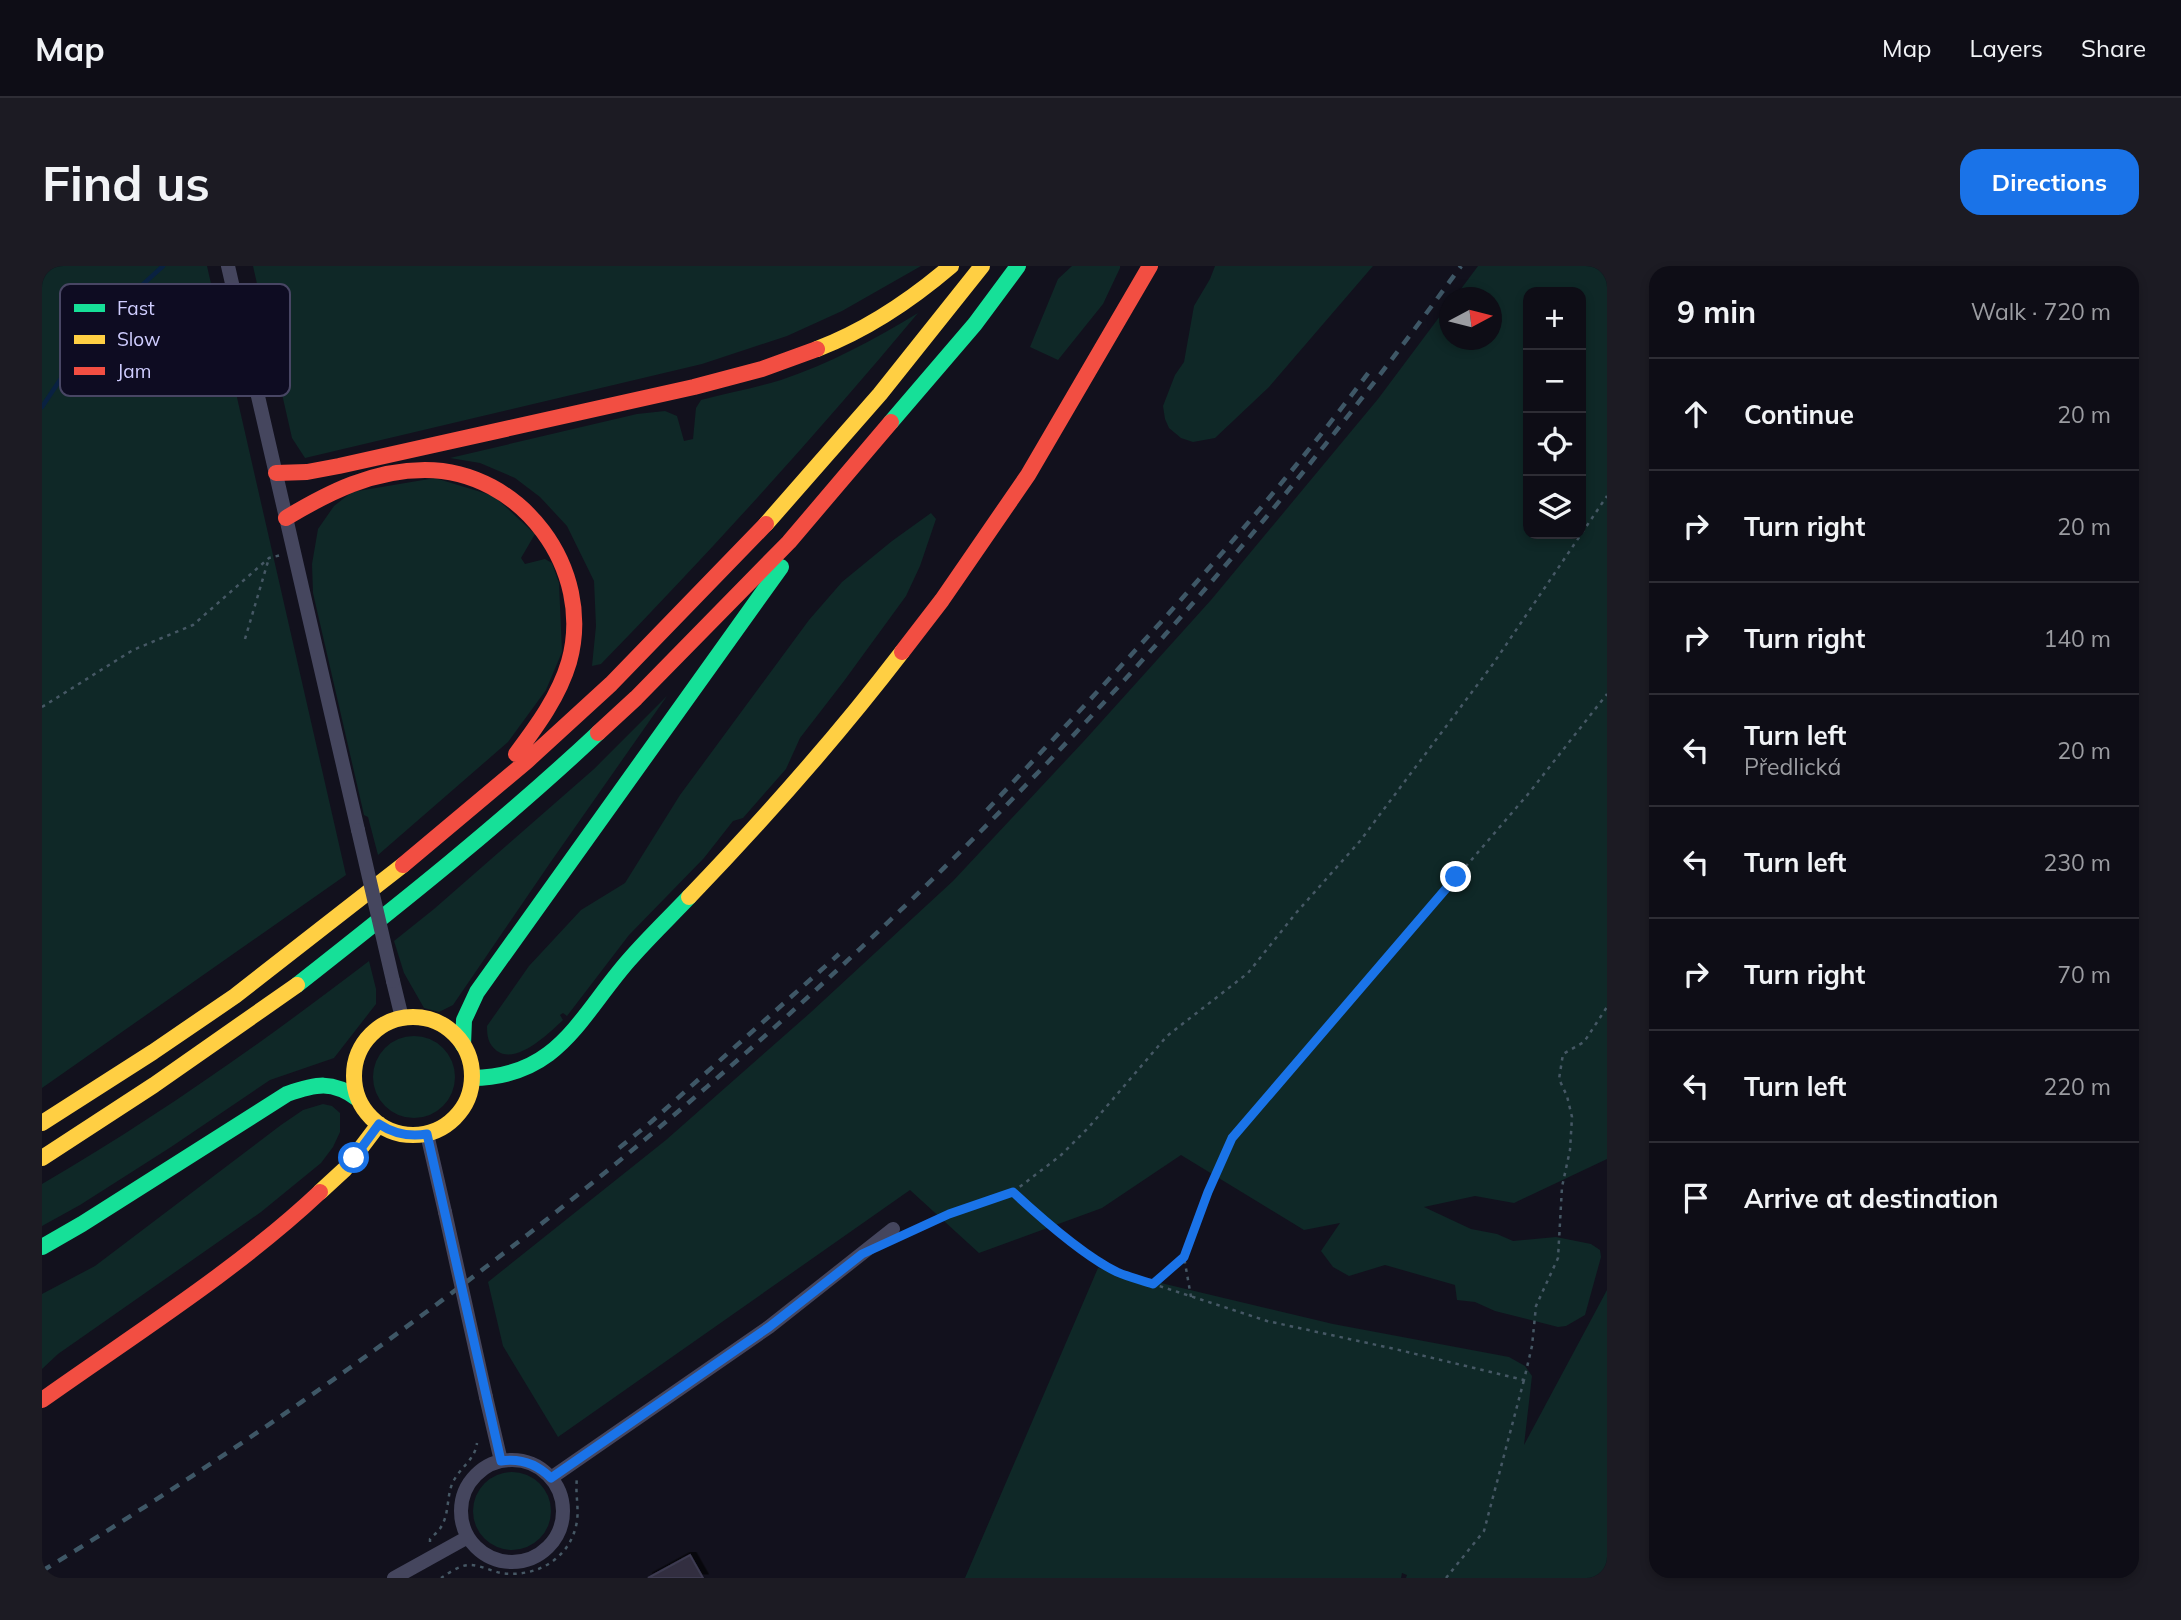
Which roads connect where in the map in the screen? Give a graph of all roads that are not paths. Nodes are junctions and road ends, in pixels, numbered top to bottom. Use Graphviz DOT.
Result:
graph roads {
  1 [pos="228,266"];
  2 [pos="951,266"];
  3 [pos="982,266"];
  4 [pos="1018,266"];
  5 [pos="1150,266"];
  6 [pos="232,284"];
  7 [pos="258,396"];
  8 [pos="276,472"];
  9 [pos="832,493"];
  10 [pos="286,518"];
  11 [pos="481,800"];
  12 [pos="402,1018"];
  13 [pos="463,1045"];
  14 [pos="472,1078"];
  15 [pos="358,1099"];
  16 [pos="42,1123"];
  17 [pos="379,1124"];
  18 [pos="427,1134"];
  19 [pos="42,1158"];
  20 [pos="896,1233"];
  21 [pos="42,1247"];
  22 [pos="42,1400"];
  23 [pos="501,1461"];
  24 [pos="551,1478"];
  25 [pos="468,1536"];
  26 [pos="394,1578"];
  1 -- 6 [label="street"];
  2 -- 8 [label="main road"];
  3 -- 11 [label="main road"];
  4 -- 9 [label="main road"];
  5 -- 14 [label="main road"];
  7 -- 8 [label="street"];
  8 -- 10 [label="street"];
  9 -- 13 [label="main road"];
  9 -- 19 [label="main road"];
  10 -- 11 [label="main road"];
  10 -- 12 [label="street, bridge"];
  11 -- 16 [label="main road"];
  12 -- 13 [label="main road"];
  12 -- 15 [label="main road"];
  13 -- 14 [label="main road"];
  14 -- 18 [label="main road"];
  15 -- 17 [label="main road"];
  15 -- 21 [label="main road"];
  17 -- 18 [label="main road"];
  17 -- 22 [label="main road"];
  18 -- 23 [label="street, bridge"];
  20 -- 24 [label="street"];
  23 -- 24 [label="street"];
  23 -- 25 [label="street"];
  24 -- 25 [label="street"];
  25 -- 26 [label="street"];
}
